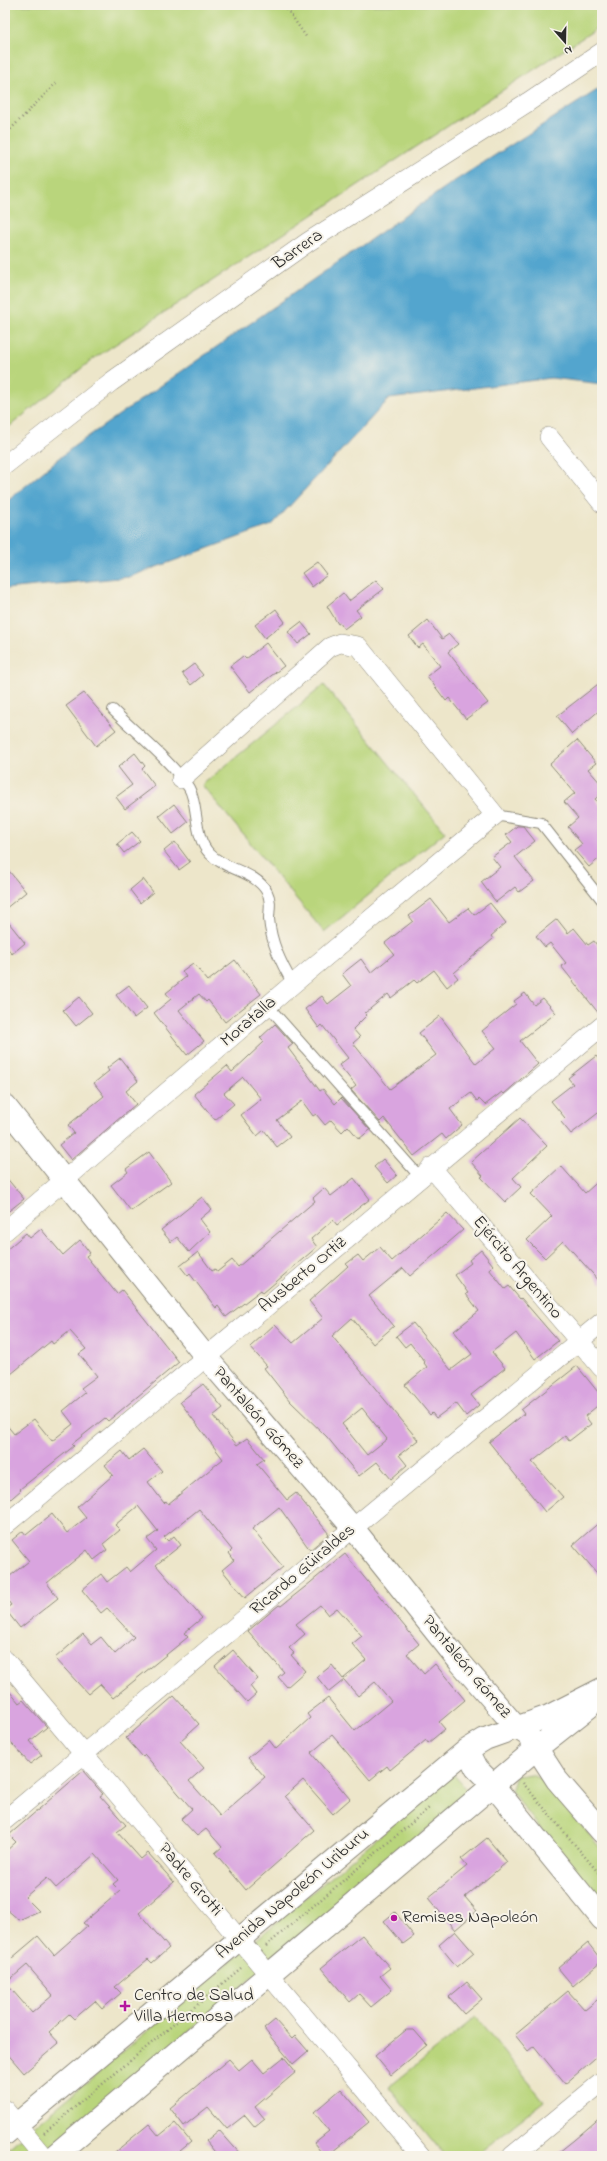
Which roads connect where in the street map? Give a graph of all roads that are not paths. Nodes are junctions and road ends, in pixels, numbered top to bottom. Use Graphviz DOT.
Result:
graph roads {
  1 [pos="602,52"];
  2 [pos="549,437"];
  3 [pos="5,465"];
  4 [pos="602,502"];
  5 [pos="113,710"];
  6 [pos="181,779"];
  7 [pos="495,815"];
  8 [pos="602,900"];
  9 [pos="293,984"];
  10 [pos="268,1006"];
  11 [pos="602,1026"];
  12 [pos="5,1106"];
  13 [pos="426,1172"];
  14 [pos="65,1181"];
  15 [pos="5,1231"];
  16 [pos="602,1322"];
  17 [pos="579,1341"];
  18 [pos="206,1357"];
  19 [pos="602,1368"];
  20 [pos="5,1525"];
  21 [pos="352,1528"];
  22 [pos="5,1660"];
  23 [pos="602,1689"];
  24 [pos="602,1696"];
  25 [pos="516,1727"];
  26 [pos="537,1748"];
  27 [pos="467,1750"];
  28 [pos="84,1754"];
  29 [pos="493,1785"];
  30 [pos="5,1820"];
  31 [pos="602,1832"];
  32 [pos="602,1919"];
  33 [pos="238,1938"];
  34 [pos="269,1975"];
  35 [pos="602,2082"];
  36 [pos="9,2123"];
  37 [pos="43,2156"];
  38 [pos="54,2156"];
  39 [pos="421,2156"];
  40 [pos="512,2156"];
  1 -- 3 [label="street, Barrera"];
  2 -- 4 [label="street"];
  5 -- 6 [label="lane"];
  6 -- 7 [label="street"];
  6 -- 9 [label="lane"];
  7 -- 8 [label="lane"];
  7 -- 9 [label="street, Moratalla"];
  9 -- 10 [label="street, Moratalla"];
  10 -- 13 [label="lane"];
  10 -- 14 [label="street, Moratalla"];
  11 -- 13 [label="street, Ausberto Ortiz"];
  12 -- 14 [label="main road, Pantaleón Gómez"];
  13 -- 17 [label="street, Ejército Argentino"];
  13 -- 18 [label="street, Ausberto Ortiz"];
  14 -- 15 [label="street, Moratalla"];
  14 -- 18 [label="main road, Pantaleón Gómez"];
  16 -- 17 [label="street, Ricardo Güiraldes"];
  17 -- 19 [label="street, Ejército Argentino"];
  17 -- 21 [label="street, Ricardo Güiraldes"];
  18 -- 20 [label="street, Ausberto Ortiz"];
  18 -- 21 [label="main road, Pantaleón Gómez"];
  21 -- 25 [label="main road, Pantaleón Gómez"];
  21 -- 28 [label="street, Ricardo Güiraldes"];
  22 -- 28 [label="street, Padre Grotti"];
  23 -- 25 [label="main road, Avenida Napoleón Uriburu"];
  24 -- 26 [label="main road"];
  25 -- 26 [label="main road, Pantaleón Gómez"];
  25 -- 27 [label="main road, Avenida Napoleón Uriburu"];
  26 -- 29 [label="main road"];
  26 -- 31 [label="main road, Pantaleón Gómez"];
  27 -- 29 [label="main road"];
  27 -- 33 [label="main road, Avenida Napoleón Uriburu"];
  28 -- 30 [label="street, Ricardo Güiraldes"];
  28 -- 33 [label="street, Padre Grotti"];
  29 -- 32 [label="main road"];
  29 -- 34 [label="main road"];
  33 -- 34 [label="street, Padre Grotti"];
  33 -- 36 [label="main road, Avenida Napoleón Uriburu"];
  34 -- 38 [label="main road"];
  34 -- 39 [label="street, Padre Grotti"];
  35 -- 40 [label="street"];
  36 -- 37 [label="street"];
}
